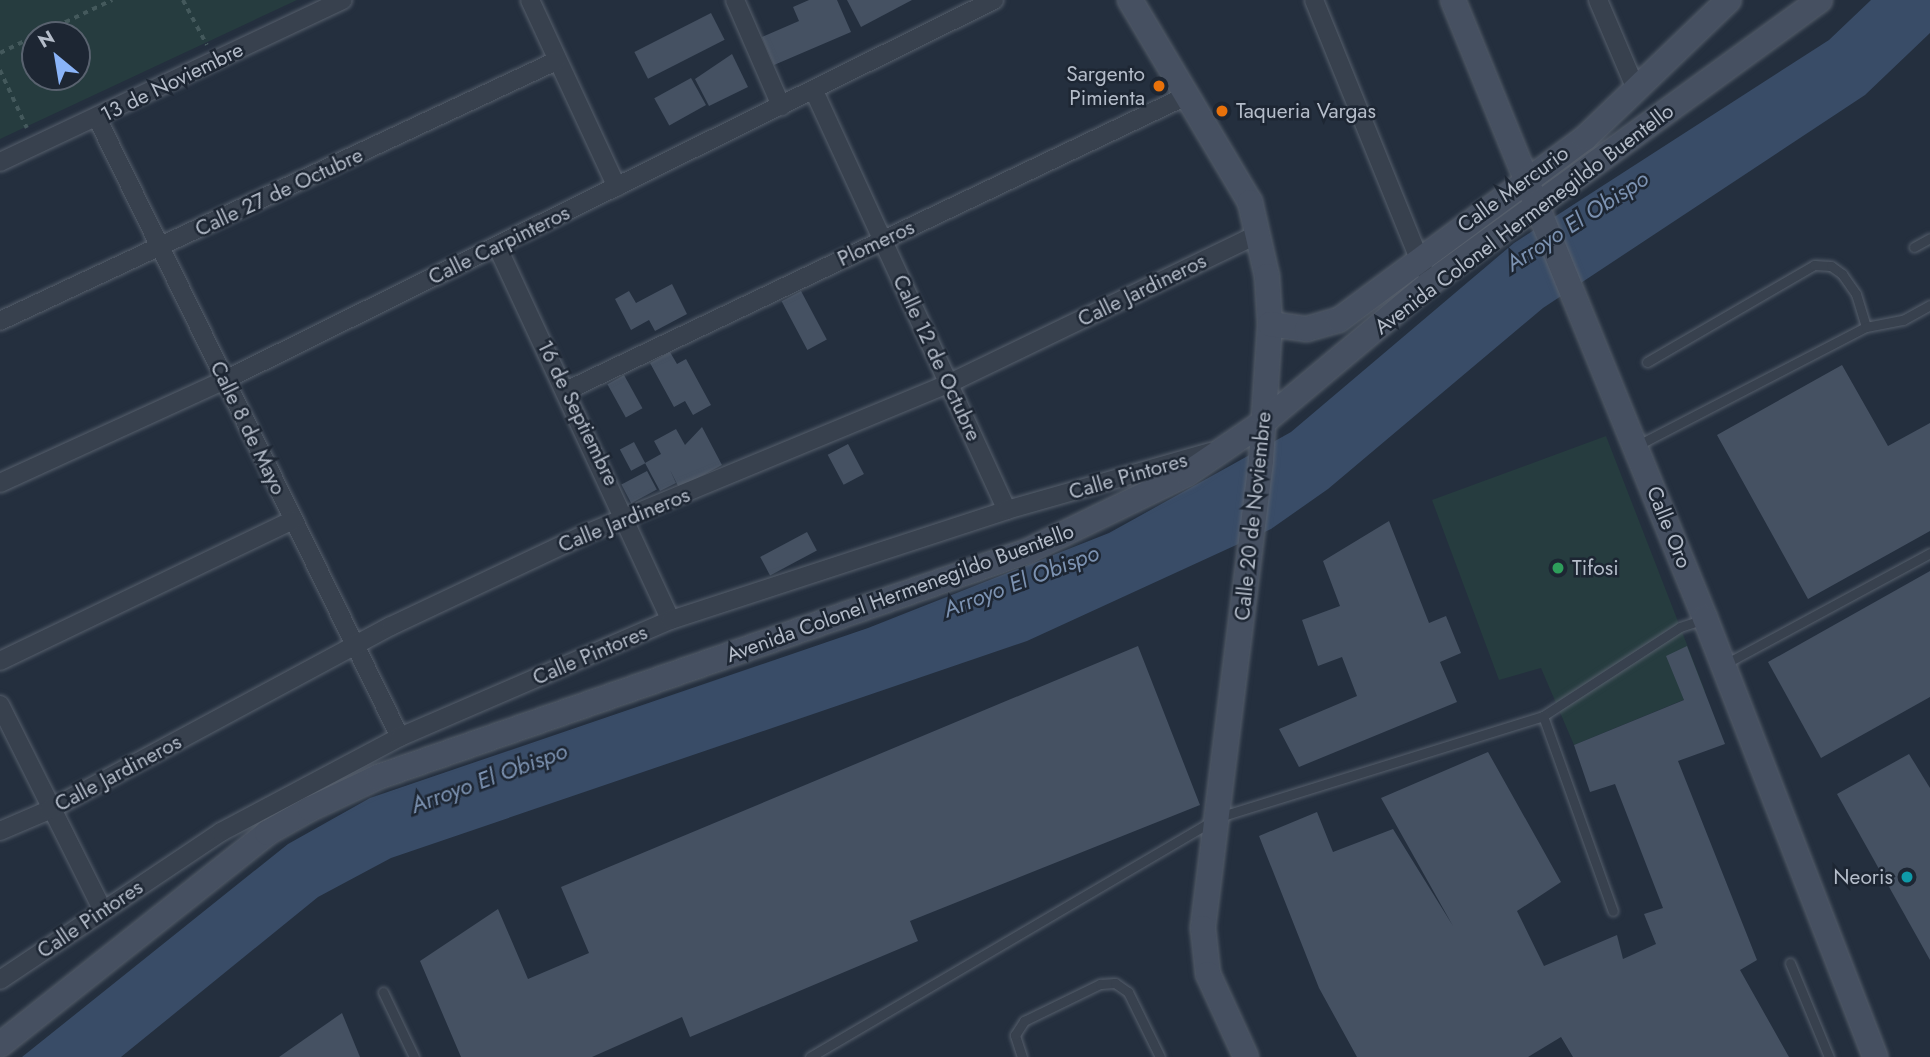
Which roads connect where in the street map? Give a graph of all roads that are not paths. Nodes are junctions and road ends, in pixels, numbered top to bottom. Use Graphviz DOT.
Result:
graph roads {
  1 [pos="343,0"];
  2 [pos="530,0"];
  3 [pos="735,0"];
  4 [pos="994,0"];
  5 [pos="1130,0"];
  6 [pos="1314,0"];
  7 [pos="1454,0"];
  8 [pos="1598,0"];
  9 [pos="1729,0"];
  10 [pos="1820,0"];
  11 [pos="556,61"];
  12 [pos="1636,89"];
  13 [pos="814,90"];
  14 [pos="1184,97"];
  15 [pos="781,106"];
  16 [pos="97,118"];
  17 [pos="1585,138"];
  18 [pos="1602,159"];
  19 [pos="0,162"];
  20 [pos="1526,181"];
  21 [pos="617,187"];
  22 [pos="1538,213"];
  23 [pos="1260,233"];
  24 [pos="1930,238"];
  25 [pos="881,241"];
  26 [pos="497,246"];
  27 [pos="1914,247"];
  28 [pos="160,248"];
  29 [pos="1418,257"];
  30 [pos="1429,284"];
  31 [pos="1929,309"];
  32 [pos="0,321"];
  33 [pos="1270,324"];
  34 [pos="1866,327"];
  35 [pos="1647,362"];
  36 [pos="225,380"];
  37 [pos="950,383"];
  38 [pos="568,390"];
  39 [pos="1265,421"];
  40 [pos="1232,446"];
  41 [pos="1636,446"];
  42 [pos="0,483"];
  43 [pos="1007,510"];
  44 [pos="293,520"];
  45 [pos="629,520"];
  46 [pos="1930,553"];
  47 [pos="1705,618"];
  48 [pos="671,620"];
  49 [pos="354,649"];
  50 [pos="0,661"];
  51 [pos="1723,665"];
  52 [pos="0,705"];
  53 [pos="1543,716"];
  54 [pos="400,737"];
  55 [pos="49,810"];
  56 [pos="1219,817"];
  57 [pos="0,831"];
  58 [pos="102,909"];
  59 [pos="1614,911"];
  60 [pos="1790,963"];
  61 [pos="0,980"];
  62 [pos="383,992"];
  63 [pos="35,1016"];
  64 [pos="0,1026"];
  65 [pos="0,1045"];
  66 [pos="414,1057"];
  67 [pos="810,1057"];
  68 [pos="1023,1057"];
  69 [pos="1160,1057"];
  70 [pos="1246,1057"];
  71 [pos="1829,1057"];
  72 [pos="1875,1057"];
  1 -- 16 [label="street, 13 de Noviembre"];
  2 -- 11 [label="street"];
  3 -- 15 [label="street"];
  4 -- 13 [label="street, Calle Carpinteros"];
  5 -- 14 [label="street, Calle 20 de Noviembre"];
  6 -- 29 [label="street"];
  7 -- 20 [label="street, Calle Oro"];
  8 -- 12 [label="street"];
  9 -- 12 [label="street, Calle Mercurio"];
  10 -- 18 [label="street, Avenida Colonel Hermenegildo Buentello"];
  11 -- 21 [label="street"];
  11 -- 28 [label="street, Calle 27 de Octubre"];
  12 -- 17 [label="street, Calle Mercurio"];
  13 -- 15 [label="street, Calle Carpinteros"];
  13 -- 25 [label="street, Calle 12 de Octubre"];
  14 -- 23 [label="street, Calle 20 de Noviembre"];
  14 -- 25 [label="street, Plomeros"];
  15 -- 21 [label="street, Calle Carpinteros"];
  16 -- 19 [label="street, 13 de Noviembre"];
  16 -- 28 [label="street, Calle 8 de Mayo"];
  17 -- 18 [label="street"];
  17 -- 20 [label="street, Calle Mercurio"];
  18 -- 22 [label="street, Avenida Colonel Hermenegildo Buentello"];
  20 -- 22 [label="street, Calle Oro"];
  20 -- 29 [label="street, Calle Mercurio"];
  21 -- 26 [label="street, Calle Carpinteros"];
  22 -- 30 [label="street, Avenida Colonel Hermenegildo Buentello"];
  22 -- 41 [label="street, Calle Oro"];
  23 -- 33 [label="street, Calle 20 de Noviembre"];
  23 -- 37 [label="street, Calle Jardineros"];
  24 -- 27 [label="lane"];
  25 -- 37 [label="street, Calle 12 de Octubre"];
  25 -- 38 [label="street, Plomeros"];
  26 -- 36 [label="street, Calle Carpinteros"];
  26 -- 38 [label="street, 16 de Septiembre"];
  28 -- 32 [label="street, Calle 27 de Octubre"];
  28 -- 36 [label="street, Calle 8 de Mayo"];
  29 -- 30 [label="street"];
  29 -- 33 [label="street, Calle Mercurio"];
  30 -- 39 [label="street, Avenida Colonel Hermenegildo Buentello"];
  31 -- 34 [label="lane"];
  33 -- 39 [label="street, Calle 20 de Noviembre"];
  34 -- 35 [label="lane"];
  34 -- 41 [label="lane"];
  36 -- 42 [label="street, Calle Carpinteros"];
  36 -- 44 [label="street, Calle 8 de Mayo"];
  37 -- 43 [label="street, Calle 12 de Octubre"];
  37 -- 45 [label="street, Calle Jardineros"];
  38 -- 45 [label="street, 16 de Septiembre"];
  39 -- 40 [label="street, Avenida Colonel Hermenegildo Buentello"];
  39 -- 56 [label="street, Calle 20 de Noviembre"];
  40 -- 43 [label="street, Calle Pintores"];
  40 -- 63 [label="street, Avenida Colonel Hermenegildo Buentello"];
  41 -- 47 [label="street, Calle Oro"];
  43 -- 48 [label="street, Calle Pintores"];
  44 -- 49 [label="street, Calle 8 de Mayo"];
  44 -- 50 [label="street"];
  45 -- 48 [label="street, 16 de Septiembre"];
  45 -- 49 [label="street, Calle Jardineros"];
  46 -- 51 [label="lane"];
  47 -- 51 [label="street, Calle Oro"];
  47 -- 53 [label="lane"];
  48 -- 54 [label="street, Calle Pintores"];
  49 -- 54 [label="street, Calle 8 de Mayo"];
  49 -- 55 [label="street, Calle Jardineros"];
  51 -- 72 [label="street, Calle Oro"];
  52 -- 55 [label="street"];
  53 -- 56 [label="lane"];
  53 -- 59 [label="lane"];
  54 -- 58 [label="street, Calle Pintores"];
  55 -- 57 [label="street, Calle Jardineros"];
  55 -- 58 [label="street"];
  56 -- 67 [label="lane"];
  56 -- 70 [label="street, Calle 20 de Noviembre"];
  58 -- 61 [label="street, Calle Pintores"];
  60 -- 71 [label="lane"];
  62 -- 66 [label="lane"];
  63 -- 64 [label="street"];
  63 -- 65 [label="street, Avenida Colonel Hermenegildo Buentello"];
  68 -- 69 [label="lane"];
}
